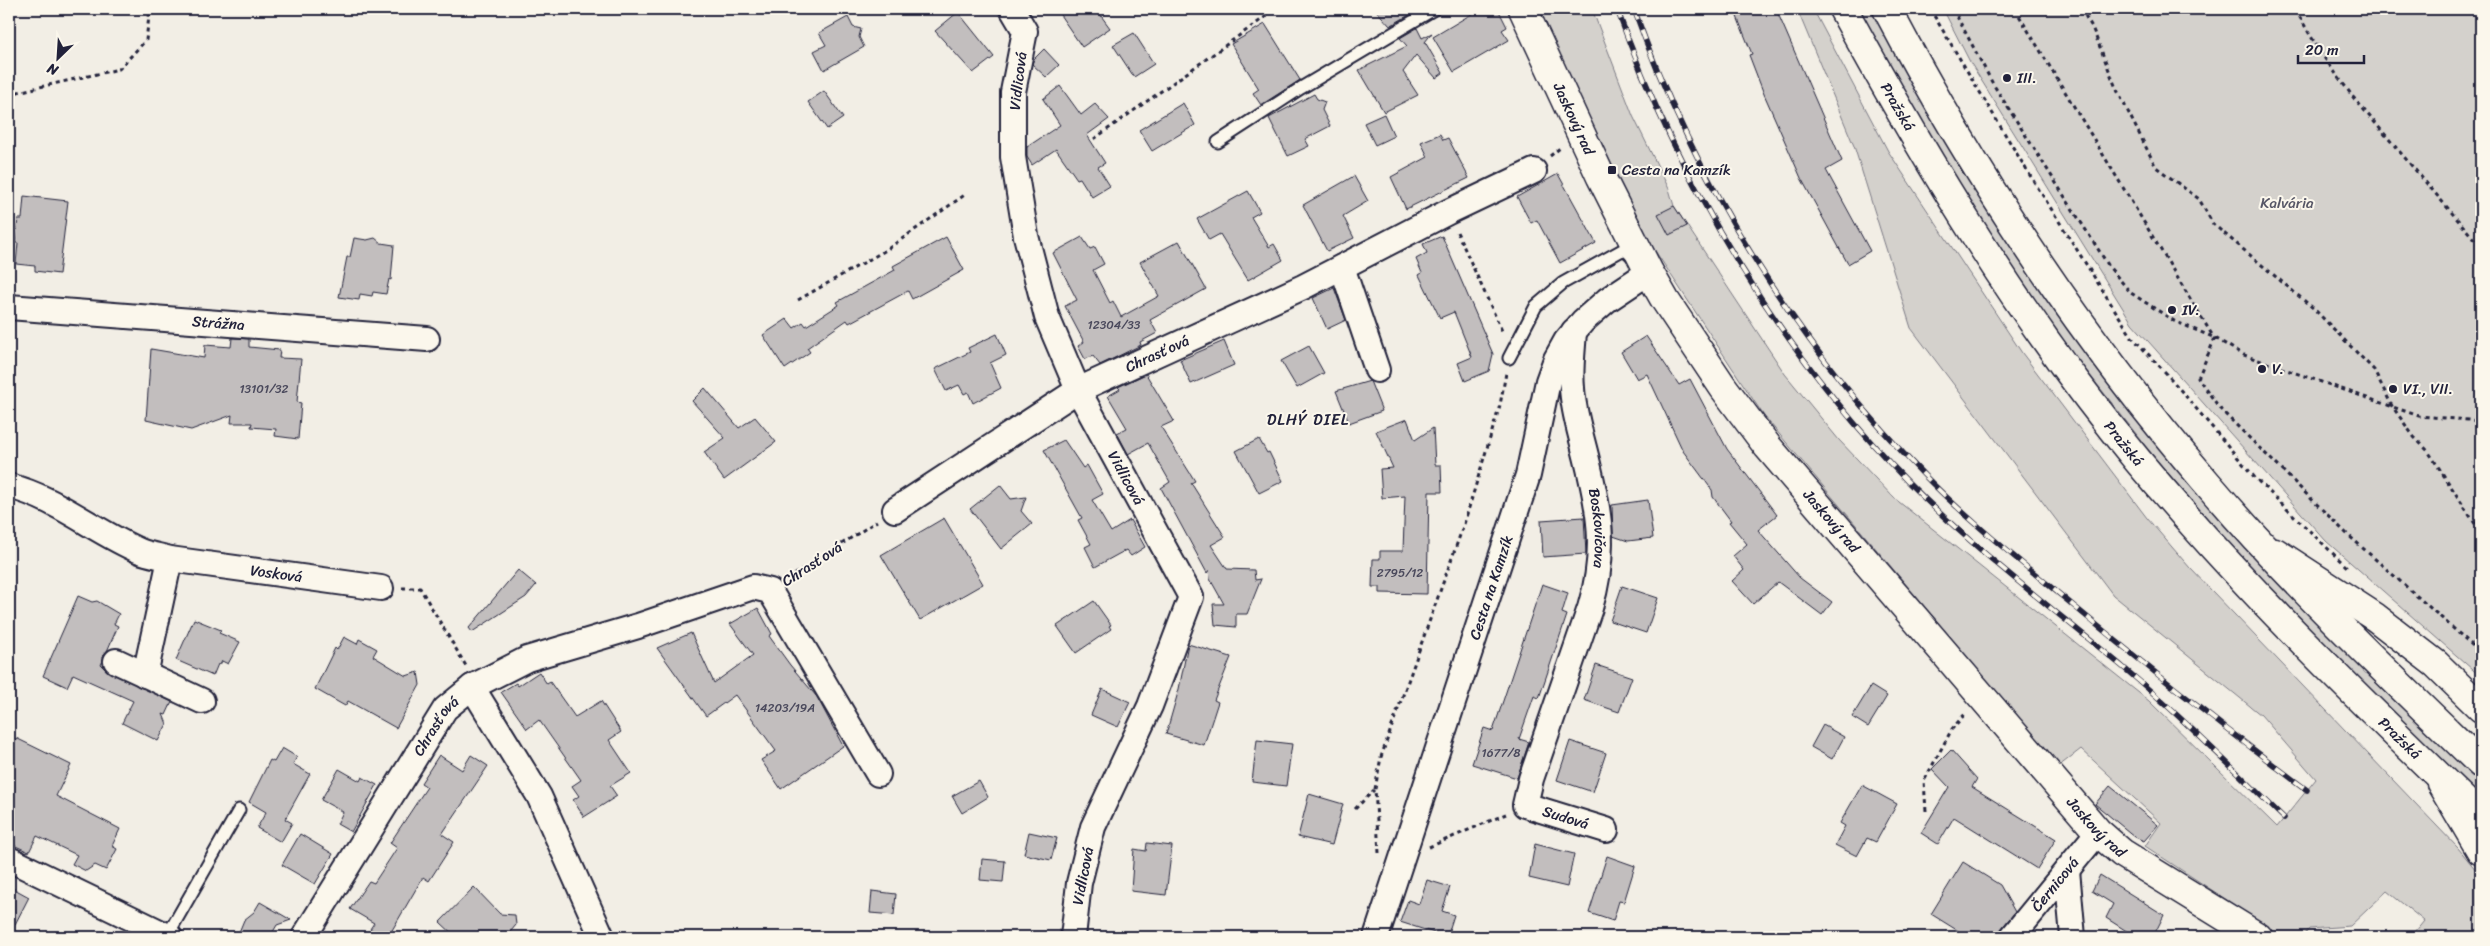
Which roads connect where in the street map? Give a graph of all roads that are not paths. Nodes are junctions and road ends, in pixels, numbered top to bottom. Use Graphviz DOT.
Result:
graph roads {
  1 [pos="1012,9"];
  2 [pos="1434,9"];
  3 [pos="1523,9"];
  4 [pos="1843,9"];
  5 [pos="1887,9"];
  6 [pos="1218,142"];
  7 [pos="1534,171"];
  8 [pos="1342,267"];
  9 [pos="1649,272"];
  10 [pos="9,307"];
  11 [pos="1574,331"];
  12 [pos="427,339"];
  13 [pos="1509,358"];
  14 [pos="1377,370"];
  15 [pos="1078,390"];
  16 [pos="9,486"];
  17 [pos="895,510"];
  18 [pos="2260,542"];
  19 [pos="170,559"];
  20 [pos="381,588"];
  21 [pos="116,661"];
  22 [pos="145,675"];
  23 [pos="472,687"];
  24 [pos="202,701"];
  25 [pos="2481,708"];
  26 [pos="2481,764"];
  27 [pos="2435,773"];
  28 [pos="878,774"];
  29 [pos="1525,805"];
  30 [pos="239,810"];
  31 [pos="2481,817"];
  32 [pos="1606,830"];
  33 [pos="2098,832"];
  34 [pos="2481,852"];
  35 [pos="9,859"];
  36 [pos="2067,870"];
  37 [pos="168,937"];
  38 [pos="304,937"];
  39 [pos="602,937"];
  40 [pos="1073,937"];
  41 [pos="1376,937"];
  42 [pos="2012,937"];
  43 [pos="2073,937"];
  44 [pos="2258,937"];
  1 -- 15 [label="street, Vidlicová"];
  2 -- 6 [label="lane"];
  3 -- 9 [label="main road, Jaskový rad"];
  4 -- 27 [label="main road, Pražská"];
  5 -- 18 [label="main road"];
  7 -- 8 [label="street, Chrasťová"];
  8 -- 14 [label="street"];
  8 -- 15 [label="street, Chrasťová"];
  9 -- 11 [label="street, Cesta na Kamzík"];
  9 -- 13 [label="lane"];
  9 -- 33 [label="main road, Jaskový rad"];
  10 -- 12 [label="street, Strážna"];
  11 -- 29 [label="street, Boskovičova"];
  11 -- 41 [label="street, Cesta na Kamzík"];
  15 -- 17 [label="street, Chrasťová"];
  15 -- 40 [label="street, Vidlicová"];
  16 -- 19 [label="street, Vosková"];
  18 -- 25 [label="main road"];
  18 -- 26 [label="main road"];
  19 -- 20 [label="street, Vosková"];
  19 -- 22 [label="street"];
  21 -- 22 [label="street"];
  22 -- 24 [label="street"];
  23 -- 28 [label="street, Chrasťová"];
  23 -- 38 [label="street, Chrasťová"];
  23 -- 39 [label="street"];
  27 -- 31 [label="main road, Pražská"];
  27 -- 34 [label="main road"];
  29 -- 32 [label="street, Sudová"];
  30 -- 37 [label="lane"];
  33 -- 36 [label="street, Černicová"];
  33 -- 44 [label="main road, Jaskový rad"];
  35 -- 37 [label="street"];
  36 -- 42 [label="street, Černicová"];
  36 -- 43 [label="street"];
}
